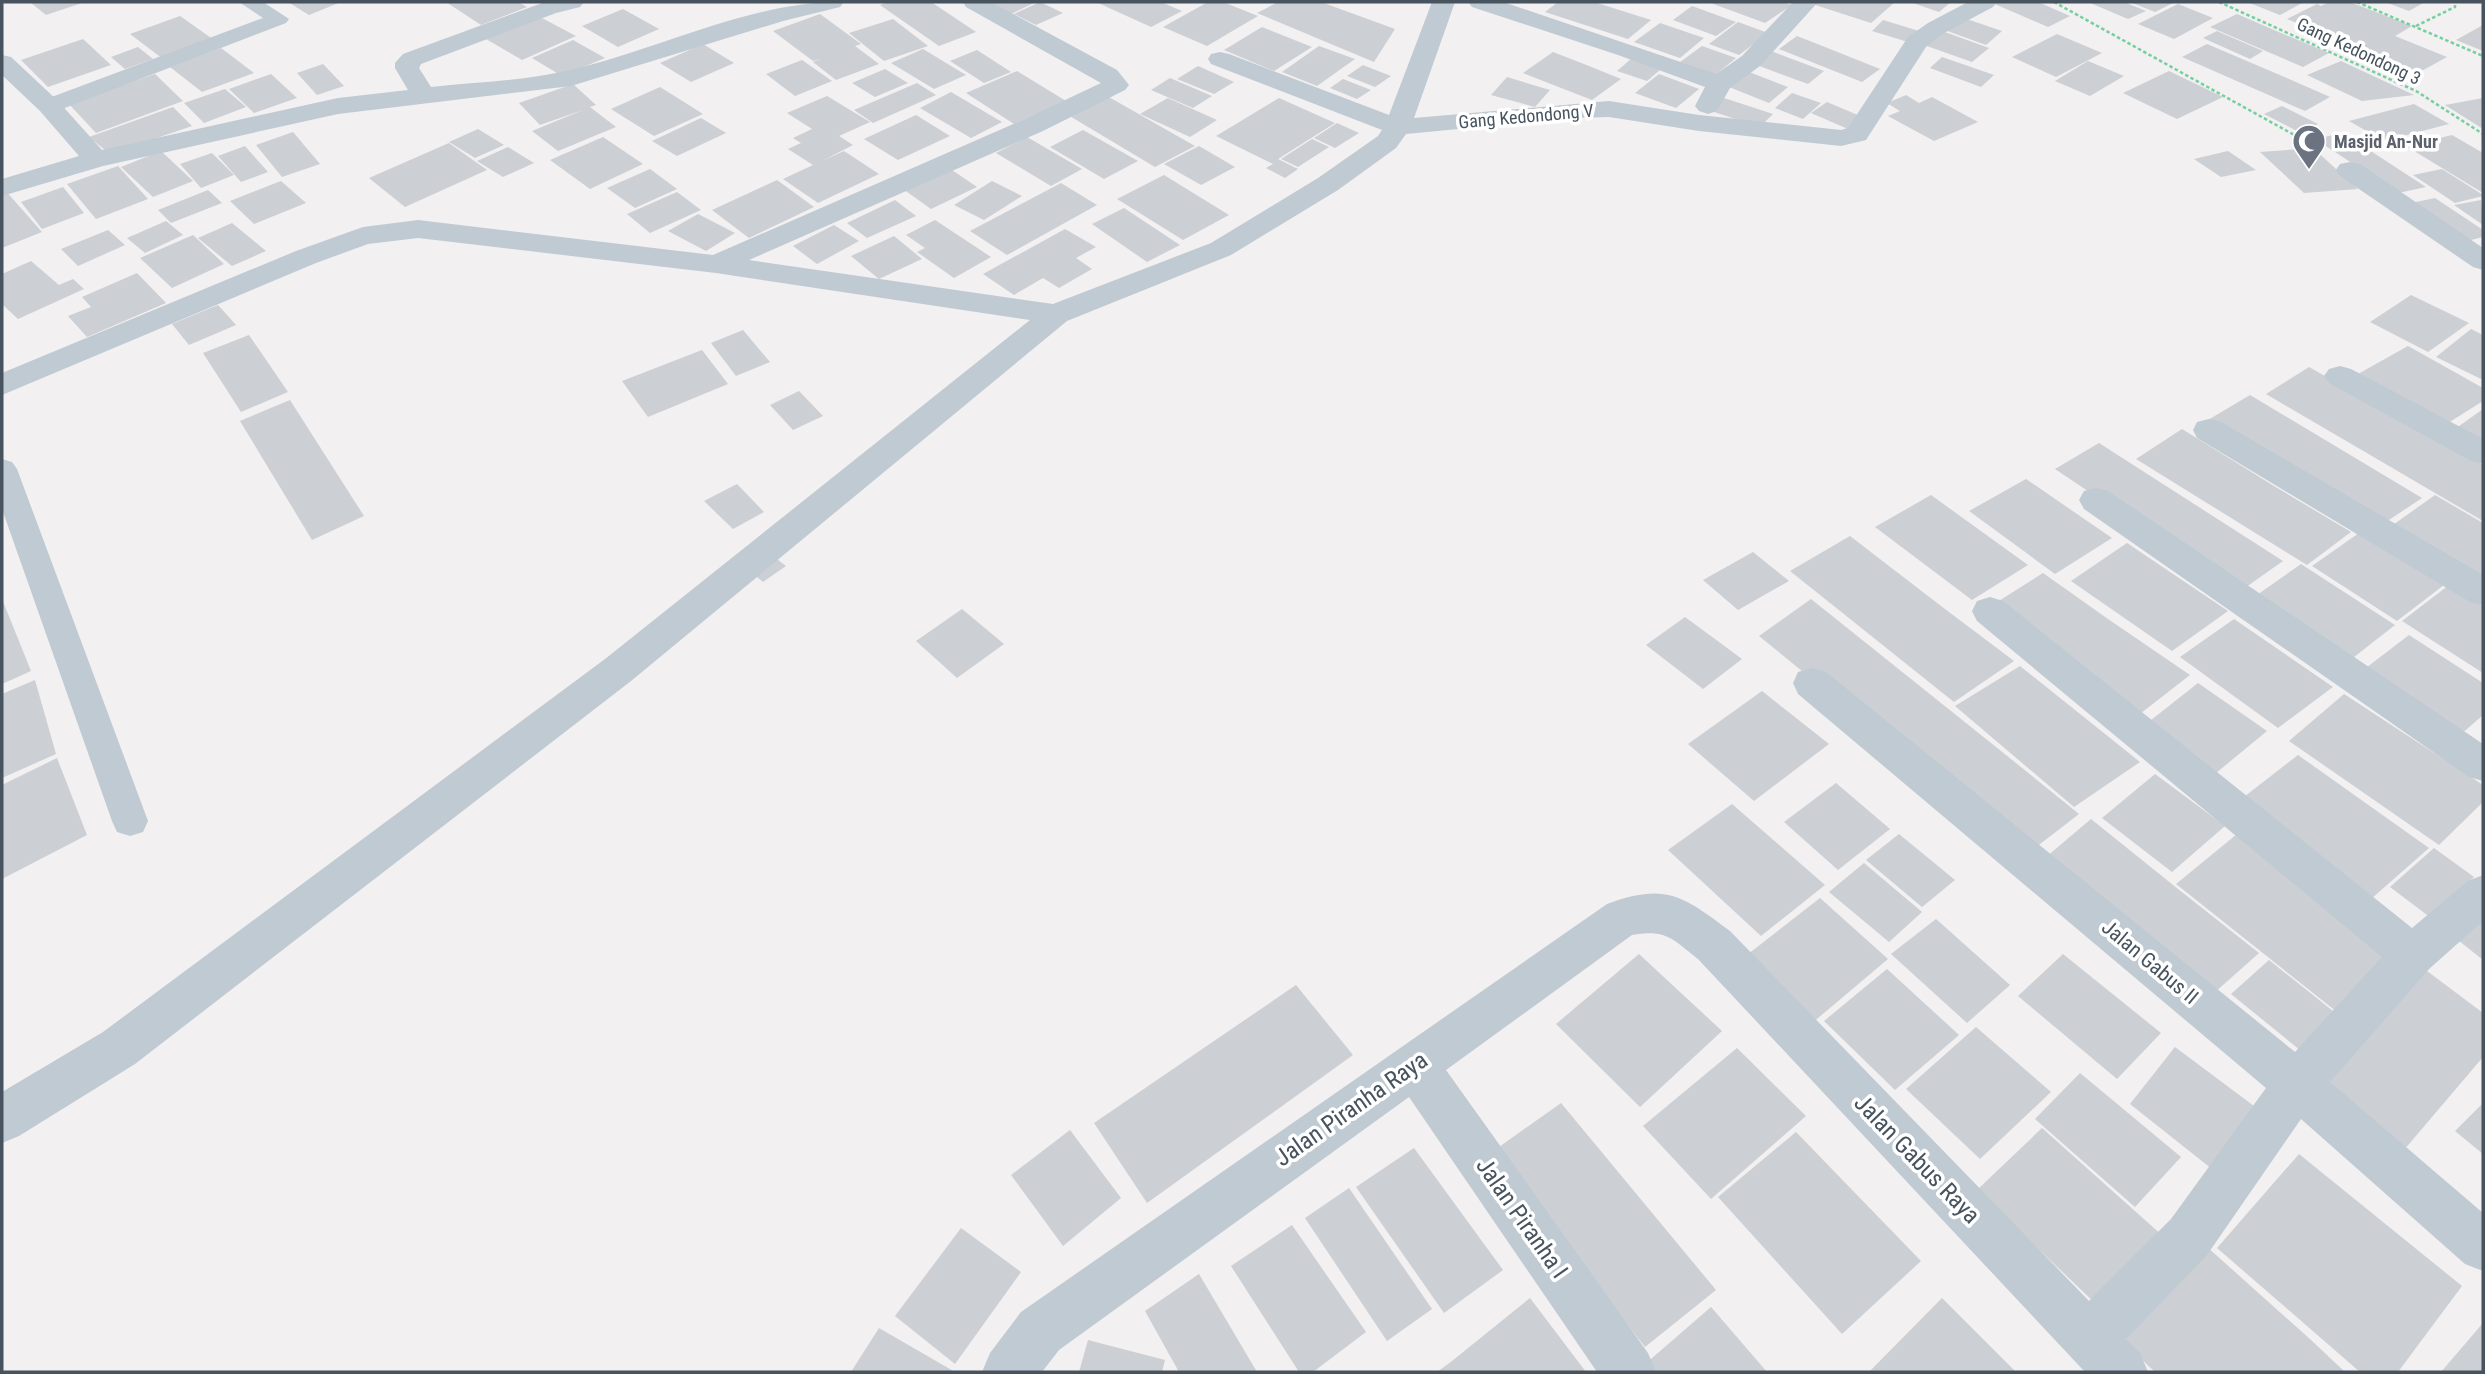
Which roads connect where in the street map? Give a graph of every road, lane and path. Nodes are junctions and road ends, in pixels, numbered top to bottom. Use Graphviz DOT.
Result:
graph roads {
  1 [pos="249,2"];
  2 [pos="572,2"];
  3 [pos="732,2"];
  4 [pos="832,2"];
  5 [pos="974,2"];
  6 [pos="1443,2"];
  7 [pos="1480,2"];
  8 [pos="1806,2"];
  9 [pos="1986,2"];
  10 [pos="2054,2"];
  11 [pos="2219,2"];
  12 [pos="2357,2"];
  13 [pos="2455,2"];
  14 [pos="776,15"];
  15 [pos="2415,26"];
  16 [pos="2483,55"];
  17 [pos="1220,59"];
  18 [pos="2,61"];
  19 [pos="1719,84"];
  20 [pos="424,96"];
  21 [pos="49,106"];
  22 [pos="1699,123"];
  23 [pos="1398,127"];
  24 [pos="2483,134"];
  25 [pos="2301,136"];
  26 [pos="96,159"];
  27 [pos="2350,170"];
  28 [pos="2,188"];
  29 [pos="2483,261"];
  30 [pos="716,264"];
  31 [pos="1056,314"];
  32 [pos="2340,376"];
  33 [pos="2,385"];
  34 [pos="2209,430"];
  35 [pos="2483,453"];
  36 [pos="2,469"];
  37 [pos="2096,500"];
  38 [pos="2483,592"];
  39 [pos="1990,611"];
  40 [pos="1812,683"];
  41 [pos="2483,765"];
  42 [pos="130,821"];
  43 [pos="2483,894"];
  44 [pos="1714,945"];
  45 [pos="2413,955"];
  46 [pos="1414,1065"];
  47 [pos="2297,1084"];
  48 [pos="2,1119"];
  49 [pos="2483,1246"];
  50 [pos="2105,1356"];
  51 [pos="1009,1372"];
  52 [pos="1629,1372"];
  1 -- 21 [label="lane"];
  2 -- 20 [label="street"];
  3 -- 14 [label="street"];
  4 -- 14 [label="street"];
  5 -- 30 [label="street"];
  6 -- 23 [label="street"];
  7 -- 19 [label="street"];
  8 -- 19 [label="street"];
  9 -- 22 [label="street, Gang Kedondong V"];
  10 -- 25 [label="path"];
  11 -- 24 [label="path, Gang Kedondong 3"];
  12 -- 15 [label="path"];
  13 -- 15 [label="path"];
  14 -- 20 [label="street"];
  15 -- 16 [label="path"];
  17 -- 23 [label="street"];
  18 -- 21 [label="street"];
  19 -- 22 [label="street"];
  20 -- 26 [label="street"];
  21 -- 26 [label="street"];
  22 -- 23 [label="street, Gang Kedondong V"];
  23 -- 31 [label="street"];
  26 -- 28 [label="street"];
  27 -- 29 [label="street"];
  30 -- 31 [label="street"];
  30 -- 33 [label="street"];
  31 -- 48 [label="street"];
  32 -- 35 [label="street"];
  34 -- 38 [label="street"];
  36 -- 42 [label="lane"];
  37 -- 41 [label="street"];
  39 -- 45 [label="street"];
  40 -- 47 [label="street, Jalan Gabus II"];
  43 -- 45 [label="street"];
  44 -- 46 [label="street, Jalan Piranha Raya"];
  44 -- 50 [label="street, Jalan Gabus Raya"];
  45 -- 47 [label="street"];
  46 -- 51 [label="street, Jalan Piranha Raya"];
  46 -- 52 [label="street, Jalan Piranha I"];
  47 -- 49 [label="street, Jalan Gabus II"];
  47 -- 50 [label="street"];
}
